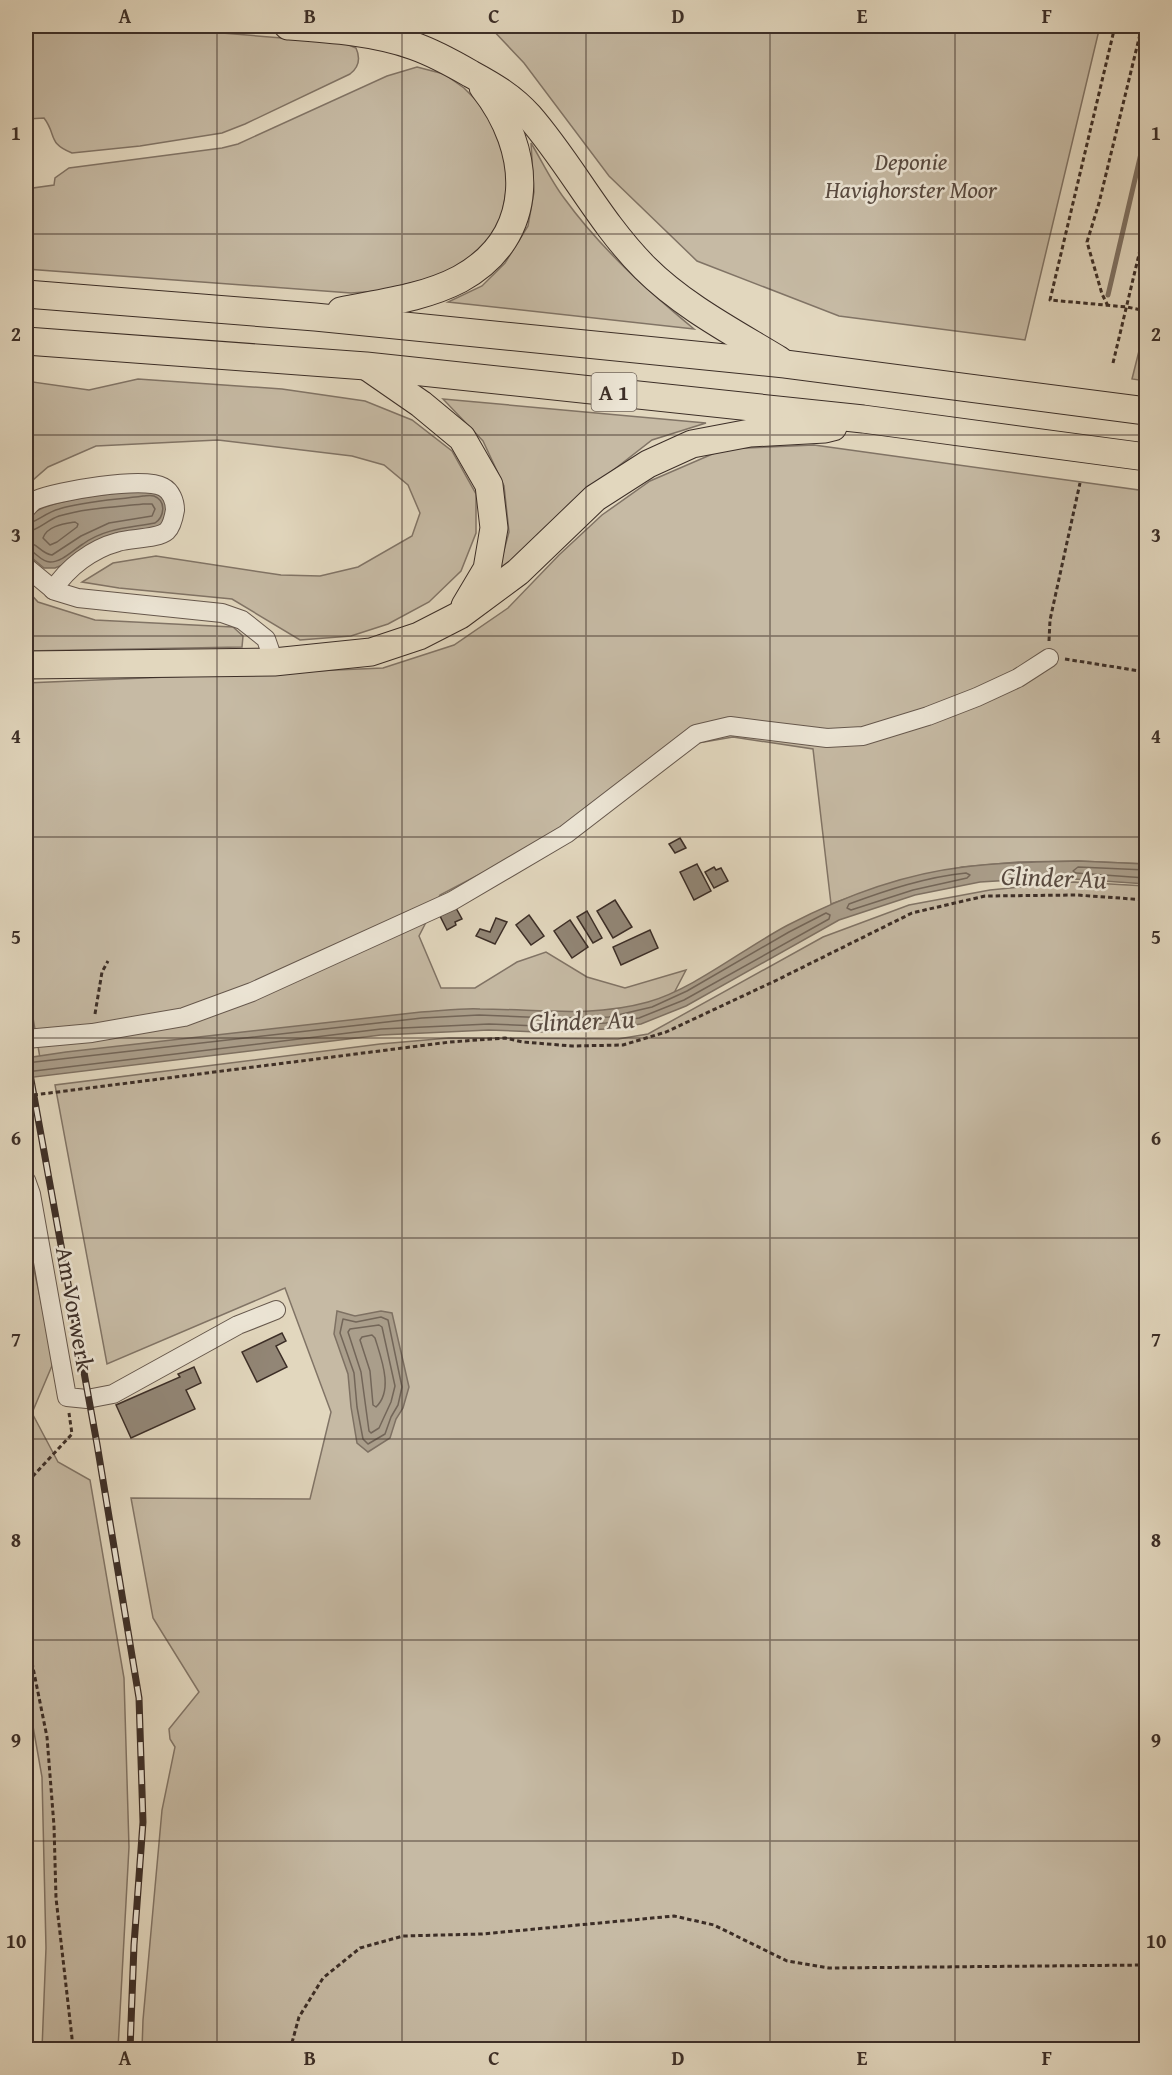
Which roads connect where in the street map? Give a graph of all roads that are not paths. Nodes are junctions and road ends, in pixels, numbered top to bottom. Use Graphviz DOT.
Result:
graph roads {
  1 [pos="288,26"];
  2 [pos="472,75"];
  3 [pos="26,294"];
  4 [pos="315,317"];
  5 [pos="26,341"];
  6 [pos="785,364"];
  7 [pos="366,366"];
  8 [pos="1146,411"];
  9 [pos="863,419"];
  10 [pos="1146,457"];
  11 [pos="26,508"];
  12 [pos="26,567"];
  13 [pos="53,590"];
  14 [pos="460,615"];
  15 [pos="1049,658"];
  16 [pos="274,662"];
  17 [pos="26,665"];
  18 [pos="26,1040"];
  19 [pos="26,1180"];
  20 [pos="276,1310"];
  1 -- 2 [label="highway"];
  2 -- 4 [label="highway"];
  2 -- 6 [label="highway"];
  3 -- 4 [label="highway, A 1"];
  4 -- 6 [label="highway, A 1"];
  5 -- 7 [label="highway, A 1"];
  6 -- 8 [label="highway, A 1"];
  7 -- 9 [label="highway, A 1"];
  7 -- 14 [label="highway"];
  9 -- 10 [label="highway, A 1"];
  9 -- 14 [label="highway"];
  11 -- 13 [label="street"];
  12 -- 13 [label="street"];
  13 -- 16 [label="street"];
  14 -- 16 [label="highway"];
  15 -- 18 [label="street"];
  16 -- 17 [label="highway"];
  19 -- 20 [label="street, Am Vorwerk"];
}
